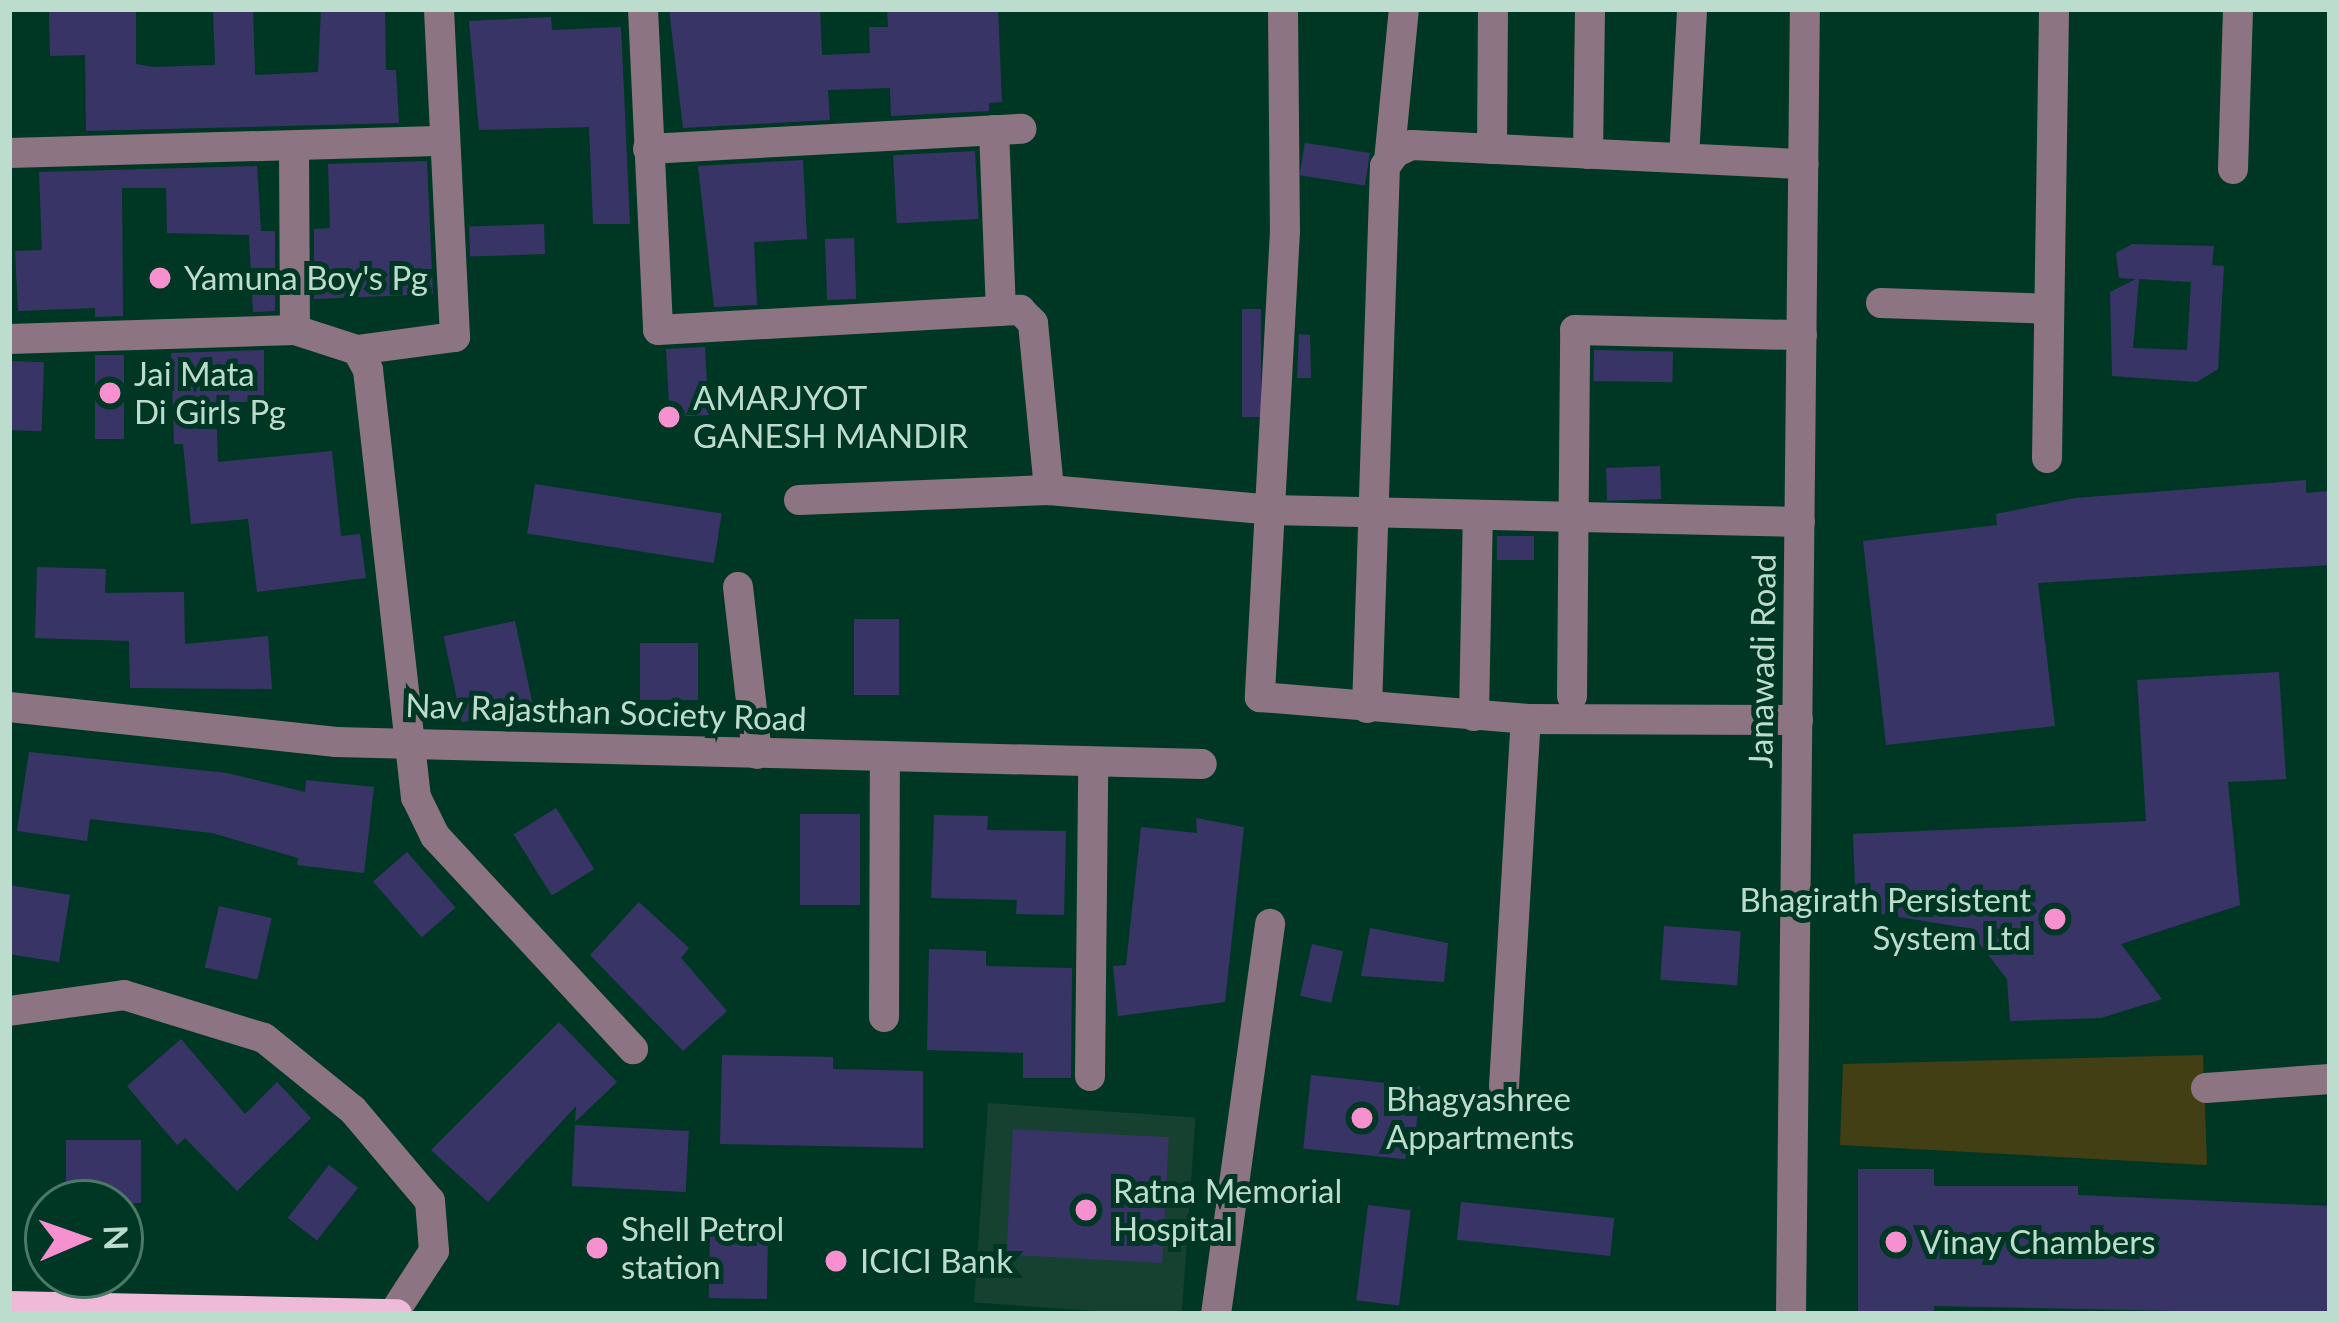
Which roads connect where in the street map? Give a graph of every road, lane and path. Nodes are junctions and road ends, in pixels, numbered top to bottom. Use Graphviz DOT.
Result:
graph roads {
  1 [pos="440,9"];
  2 [pos="643,9"];
  3 [pos="1283,9"];
  4 [pos="1404,9"];
  5 [pos="1493,9"];
  6 [pos="1590,9"];
  7 [pos="1692,9"];
  8 [pos="1805,9"];
  9 [pos="2054,9"];
  10 [pos="2238,9"];
  11 [pos="445,142"];
  12 [pos="294,146"];
  13 [pos="648,149"];
  14 [pos="1492,149"];
  15 [pos="9,153"];
  16 [pos="1588,154"];
  17 [pos="1684,158"];
  18 [pos="1389,161"];
  19 [pos="1804,164"];
  20 [pos="2234,169"];
  21 [pos="1882,303"];
  22 [pos="2049,309"];
  23 [pos="1001,311"];
  24 [pos="295,330"];
  25 [pos="1802,335"];
  26 [pos="9,339"];
  27 [pos="357,350"];
  28 [pos="2047,458"];
  29 [pos="1049,490"];
  30 [pos="799,500"];
  31 [pos="1271,510"];
  32 [pos="1376,513"];
  33 [pos="1478,515"];
  34 [pos="1572,517"];
  35 [pos="1800,522"];
  36 [pos="738,587"];
  37 [pos="1572,696"];
  38 [pos="9,707"];
  39 [pos="1367,708"];
  40 [pos="1474,716"];
  41 [pos="1526,719"];
  42 [pos="1798,721"];
  43 [pos="413,739"];
  44 [pos="757,754"];
  45 [pos="885,759"];
  46 [pos="1202,764"];
  47 [pos="1093,766"];
  48 [pos="1270,923"];
  49 [pos="9,1012"];
  50 [pos="884,1017"];
  51 [pos="633,1049"];
  52 [pos="1090,1076"];
  53 [pos="2330,1079"];
  54 [pos="1504,1087"];
  55 [pos="2206,1088"];
  56 [pos="9,1306"];
  57 [pos="395,1314"];
  58 [pos="1216,1314"];
  59 [pos="1791,1314"];
  1 -- 11 [label="street"];
  2 -- 13 [label="street"];
  3 -- 31 [label="street"];
  4 -- 18 [label="street"];
  5 -- 14 [label="street"];
  6 -- 16 [label="street"];
  7 -- 17 [label="street"];
  8 -- 19 [label="street, Janawadi Road"];
  9 -- 22 [label="street"];
  10 -- 20 [label="street"];
  11 -- 12 [label="street"];
  11 -- 27 [label="street"];
  12 -- 15 [label="street"];
  12 -- 24 [label="street"];
  13 -- 23 [label="street"];
  13 -- 23 [label="street"];
  14 -- 16 [label="street"];
  14 -- 18 [label="street"];
  16 -- 17 [label="street"];
  17 -- 19 [label="street"];
  18 -- 32 [label="street"];
  19 -- 25 [label="street, Janawadi Road"];
  21 -- 22 [label="street"];
  22 -- 28 [label="street"];
  23 -- 29 [label="street"];
  24 -- 26 [label="street"];
  24 -- 27 [label="street"];
  25 -- 34 [label="street"];
  25 -- 35 [label="street, Janawadi Road"];
  27 -- 43 [label="street"];
  29 -- 30 [label="street"];
  29 -- 31 [label="street"];
  31 -- 32 [label="street"];
  31 -- 39 [label="street"];
  32 -- 33 [label="street"];
  32 -- 39 [label="street"];
  33 -- 34 [label="street"];
  33 -- 40 [label="street"];
  34 -- 35 [label="street"];
  34 -- 37 [label="street"];
  35 -- 42 [label="street, Janawadi Road"];
  36 -- 44 [label="street"];
  38 -- 43 [label="street, Nav Rajasthan Society Road"];
  39 -- 40 [label="street"];
  40 -- 41 [label="street"];
  41 -- 42 [label="street"];
  41 -- 54 [label="street"];
  42 -- 59 [label="street, Janawadi Road"];
  43 -- 44 [label="street, Nav Rajasthan Society Road"];
  43 -- 51 [label="street"];
  44 -- 45 [label="street, Nav Rajasthan Society Road"];
  45 -- 47 [label="street, Nav Rajasthan Society Road"];
  45 -- 50 [label="street"];
  46 -- 47 [label="street, Nav Rajasthan Society Road"];
  47 -- 52 [label="street"];
  48 -- 58 [label="street"];
  49 -- 57 [label="street"];
  53 -- 55 [label="street"];
  56 -- 57 [label="main road"];
}
